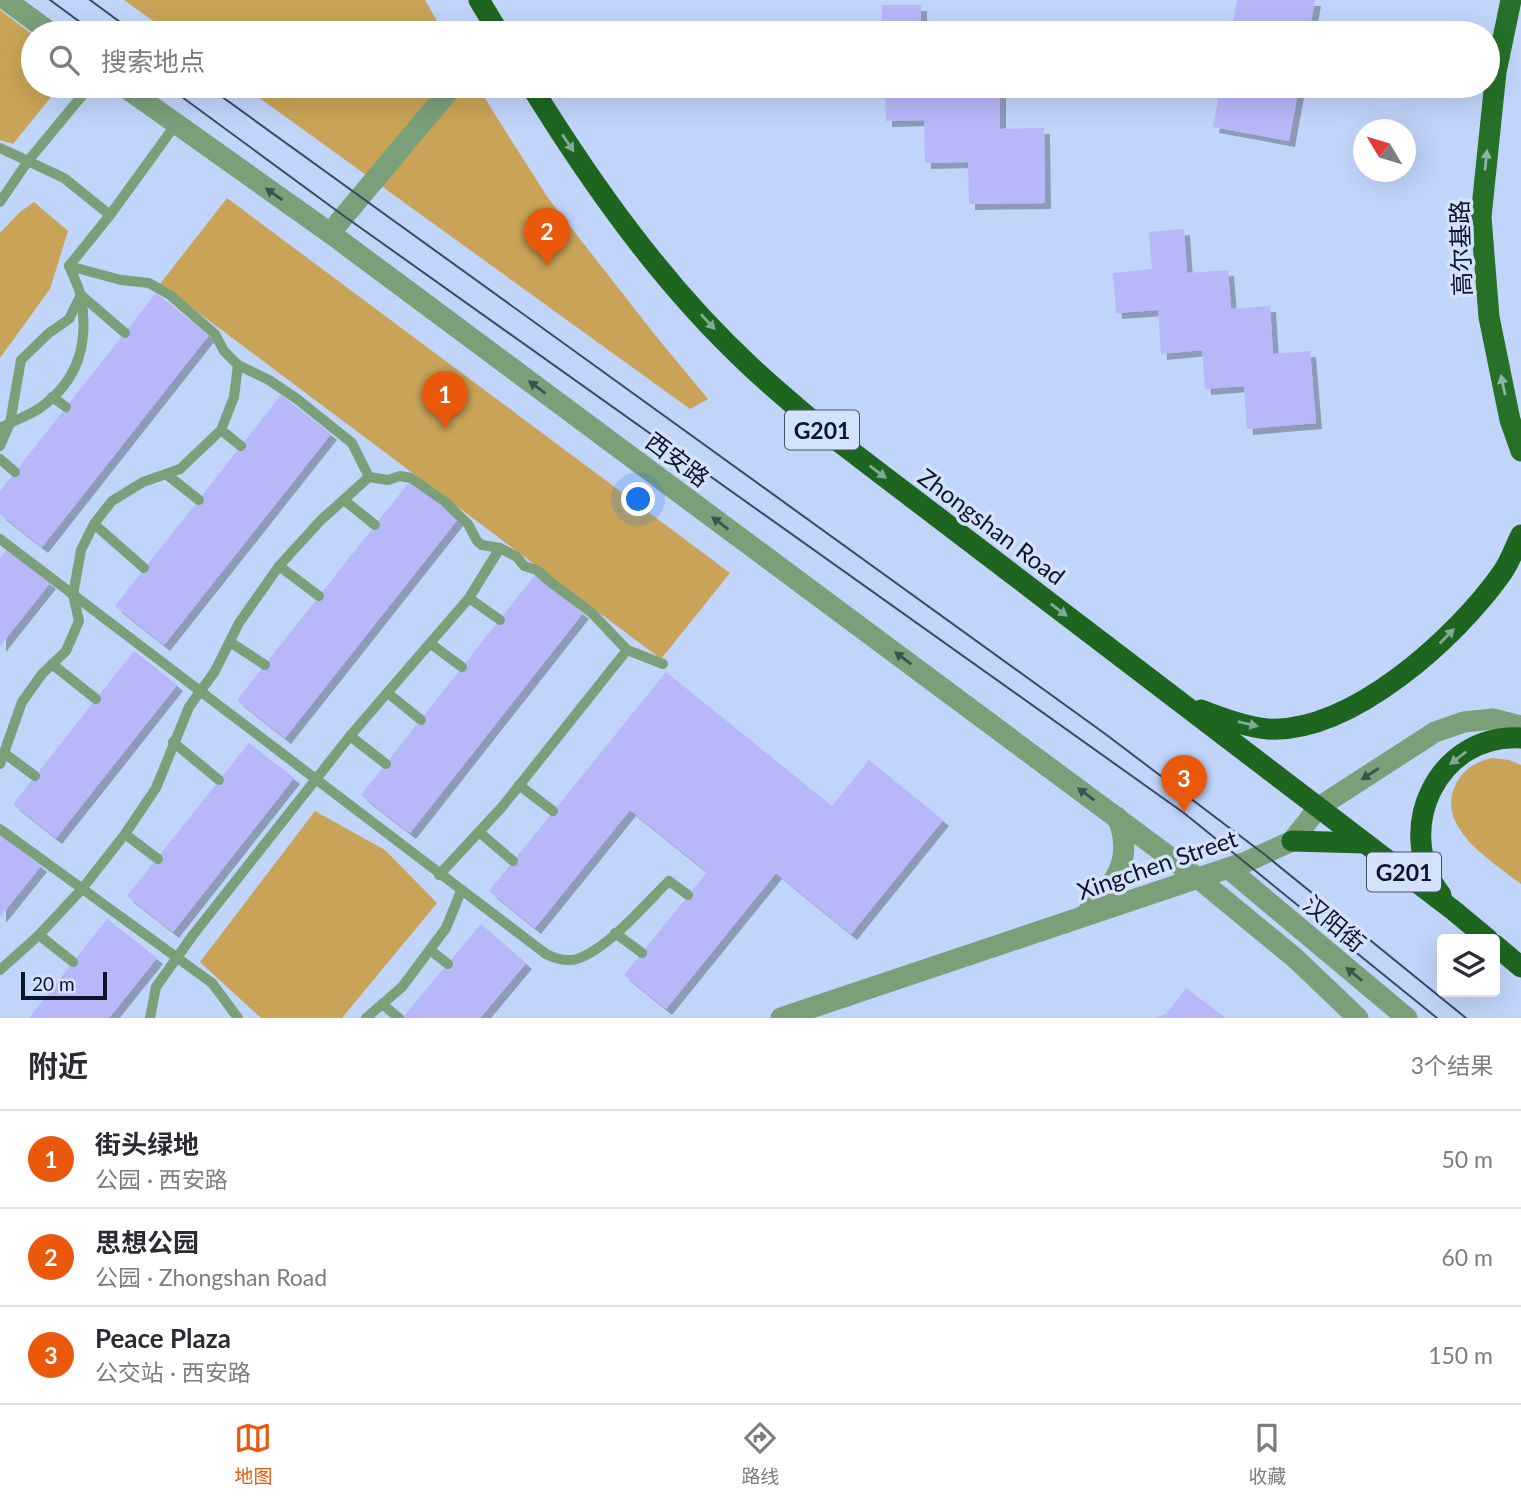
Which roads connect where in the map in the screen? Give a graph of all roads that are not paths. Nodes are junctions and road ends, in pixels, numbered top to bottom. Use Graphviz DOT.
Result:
graph roads {
  1 [pos="6,0"];
  2 [pos="479,0"];
  3 [pos="1511,0"];
  4 [pos="35,21"];
  5 [pos="490,21"];
  6 [pos="1500,53"];
  7 [pos="80,98"];
  8 [pos="140,98"];
  9 [pos="443,98"];
  10 [pos="539,98"];
  11 [pos="1493,98"];
  12 [pos="176,124"];
  13 [pos="0,148"];
  14 [pos="28,161"];
  15 [pos="0,202"];
  16 [pos="110,215"];
  17 [pos="330,233"];
  18 [pos="68,266"];
  19 [pos="81,295"];
  20 [pos="125,332"];
  21 [pos="238,365"];
  22 [pos="52,397"];
  23 [pos="66,407"];
  24 [pos="5,425"];
  25 [pos="222,430"];
  26 [pos="0,446"];
  27 [pos="241,446"];
  28 [pos="1521,451"];
  29 [pos="0,459"];
  30 [pos="15,472"];
  31 [pos="166,474"];
  32 [pos="369,477"];
  33 [pos="199,500"];
  34 [pos="344,500"];
  35 [pos="94,524"];
  36 [pos="375,525"];
  37 [pos="1521,535"];
  38 [pos="0,540"];
  39 [pos="500,548"];
  40 [pos="279,566"];
  41 [pos="144,568"];
  42 [pos="73,595"];
  43 [pos="319,596"];
  44 [pos="469,598"];
  45 [pos="500,620"];
  46 [pos="230,642"];
  47 [pos="431,644"];
  48 [pos="627,650"];
  49 [pos="52,664"];
  50 [pos="663,664"];
  51 [pos="265,665"];
  52 [pos="462,667"];
  53 [pos="200,692"];
  54 [pos="388,693"];
  55 [pos="96,699"];
  56 [pos="1183,704"];
  57 [pos="421,720"];
  58 [pos="1521,726"];
  59 [pos="350,736"];
  60 [pos="1521,738"];
  61 [pos="173,742"];
  62 [pos="4,753"];
  63 [pos="0,764"];
  64 [pos="386,764"];
  65 [pos="35,776"];
  66 [pos="219,780"];
  67 [pos="316,780"];
  68 [pos="519,785"];
  69 [pos="1319,807"];
  70 [pos="553,811"];
  71 [pos="1117,817"];
  72 [pos="0,829"];
  73 [pos="479,832"];
  74 [pos="125,834"];
  75 [pos="1292,841"];
  76 [pos="1365,842"];
  77 [pos="158,859"];
  78 [pos="513,861"];
  79 [pos="1230,869"];
  80 [pos="439,874"];
  81 [pos="1199,879"];
  82 [pos="82,889"];
  83 [pos="461,891"];
  84 [pos="688,895"];
  85 [pos="1454,910"];
  86 [pos="1083,918"];
  87 [pos="615,933"];
  88 [pos="1482,934"];
  89 [pos="39,935"];
  90 [pos="1500,949"];
  91 [pos="430,950"];
  92 [pos="642,953"];
  93 [pos="177,958"];
  94 [pos="73,962"];
  95 [pos="448,964"];
  96 [pos="1521,967"];
  97 [pos="0,970"];
  98 [pos="382,1004"];
  99 [pos="150,1018"];
  100 [pos="238,1018"];
  101 [pos="366,1018"];
  102 [pos="399,1018"];
  103 [pos="781,1018"];
  104 [pos="1357,1018"];
  105 [pos="1406,1018"];
  1 -- 4 [label="street"];
  2 -- 5 [label="highway"];
  6 -- 3 [label="main road, 高尔基路, one-way"];
  7 -- 14 [label="lane"];
  8 -- 12 [label="street, 西安路"];
  9 -- 17 [label="street"];
  10 -- 56 [label="highway, Zhongshan Road / G201, one-way"];
  28 -- 11 [label="main road, 高尔基路, one-way"];
  12 -- 16 [label="lane"];
  17 -- 12 [label="street, 西安路, one-way"];
  13 -- 14 [label="lane"];
  14 -- 15 [label="lane"];
  14 -- 16 [label="lane"];
  16 -- 18 [label="lane"];
  71 -- 17 [label="street, 西安路, one-way"];
  18 -- 19 [label="lane"];
  18 -- 21 [label="lane"];
  19 -- 20 [label="lane"];
  19 -- 22 [label="lane"];
  19 -- 24 [label="lane"];
  21 -- 25 [label="lane"];
  21 -- 32 [label="lane"];
  22 -- 23 [label="lane"];
  22 -- 24 [label="lane"];
  24 -- 26 [label="lane"];
  25 -- 27 [label="lane"];
  25 -- 31 [label="lane"];
  29 -- 30 [label="lane"];
  31 -- 33 [label="lane"];
  31 -- 35 [label="lane"];
  32 -- 34 [label="lane"];
  32 -- 39 [label="lane"];
  34 -- 36 [label="lane"];
  34 -- 40 [label="lane"];
  35 -- 41 [label="lane"];
  35 -- 42 [label="lane"];
  56 -- 37 [label="highway, one-way"];
  38 -- 42 [label="lane"];
  39 -- 44 [label="lane"];
  39 -- 48 [label="lane"];
  40 -- 43 [label="lane"];
  40 -- 46 [label="lane"];
  42 -- 49 [label="lane"];
  42 -- 53 [label="lane"];
  44 -- 45 [label="lane"];
  44 -- 47 [label="lane"];
  46 -- 51 [label="lane"];
  46 -- 53 [label="lane"];
  47 -- 52 [label="lane"];
  47 -- 54 [label="lane"];
  48 -- 50 [label="lane"];
  48 -- 68 [label="lane"];
  49 -- 55 [label="lane"];
  49 -- 62 [label="lane"];
  53 -- 61 [label="lane"];
  53 -- 67 [label="lane"];
  54 -- 57 [label="lane"];
  54 -- 59 [label="lane"];
  56 -- 69 [label="highway, Zhongshan Road / G201"];
  58 -- 69 [label="street, Xingchen Street, one-way"];
  59 -- 64 [label="lane"];
  59 -- 67 [label="lane"];
  60 -- 85 [label="highway, one-way"];
  61 -- 66 [label="lane"];
  61 -- 74 [label="lane"];
  62 -- 63 [label="lane"];
  62 -- 65 [label="lane"];
  67 -- 80 [label="lane"];
  67 -- 93 [label="lane"];
  68 -- 70 [label="lane"];
  68 -- 73 [label="lane"];
  69 -- 75 [label="street, Xingchen Street"];
  69 -- 76 [label="highway, Zhongshan Road / G201"];
  71 -- 81 [label="street, 西安路"];
  71 -- 86 [label="street"];
  72 -- 82 [label="lane"];
  73 -- 78 [label="lane"];
  73 -- 80 [label="lane"];
  74 -- 77 [label="lane"];
  74 -- 82 [label="lane"];
  75 -- 76 [label="highway"];
  75 -- 79 [label="street, Xingchen Street"];
  76 -- 85 [label="highway, Zhongshan Road / G201"];
  79 -- 81 [label="street, Xingchen Street"];
  105 -- 79 [label="street, 汉阳街, one-way"];
  80 -- 83 [label="lane"];
  81 -- 86 [label="street, Xingchen Street"];
  81 -- 104 [label="street, 西安路"];
  82 -- 89 [label="lane"];
  82 -- 93 [label="lane"];
  83 -- 87 [label="lane"];
  83 -- 91 [label="lane"];
  84 -- 87 [label="lane"];
  85 -- 88 [label="highway, Zhongshan Road / G201"];
  86 -- 103 [label="street, Xingchen Street"];
  87 -- 92 [label="lane"];
  89 -- 94 [label="lane"];
  89 -- 97 [label="lane"];
  90 -- 96 [label="highway"];
  91 -- 95 [label="lane"];
  91 -- 98 [label="lane"];
  93 -- 99 [label="lane"];
  93 -- 100 [label="lane"];
  98 -- 101 [label="lane"];
  98 -- 102 [label="lane"];
}
